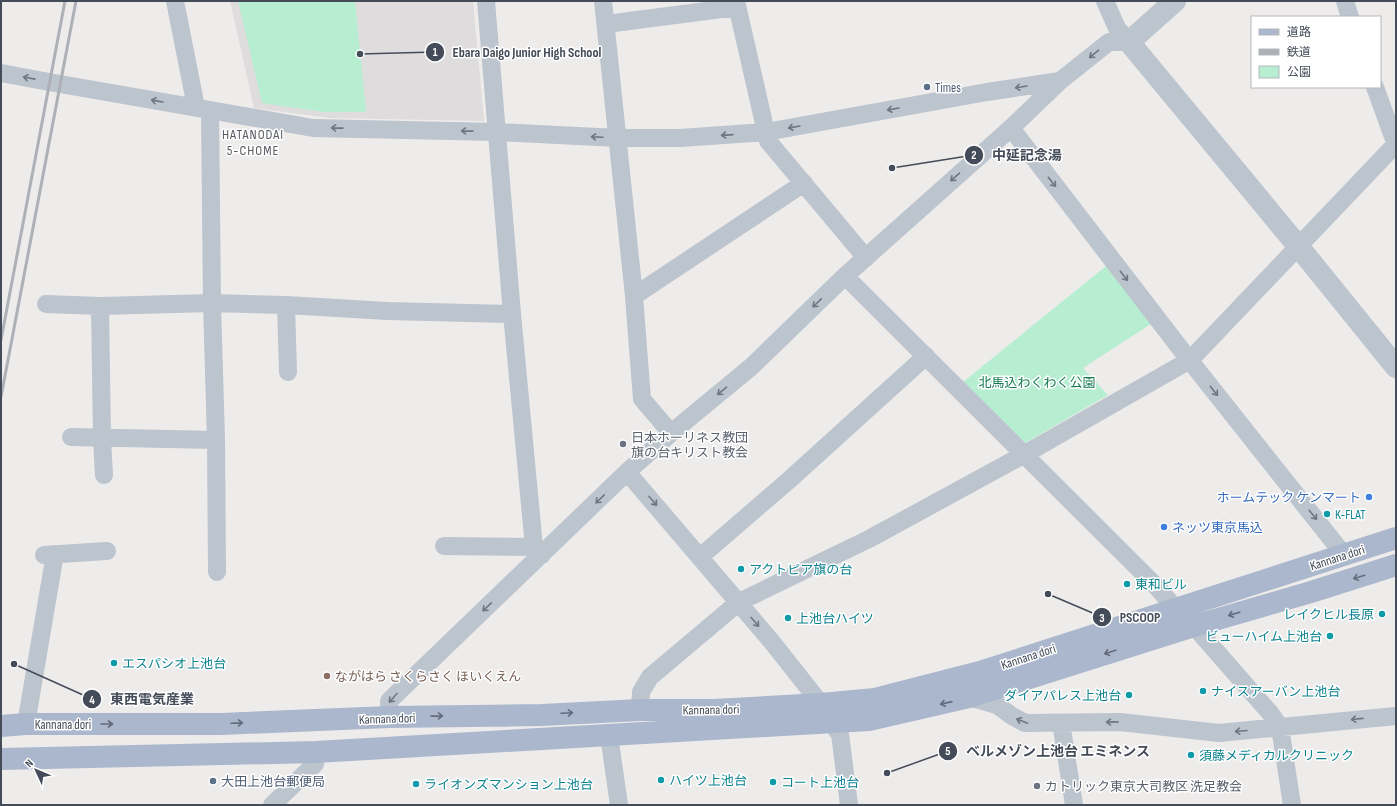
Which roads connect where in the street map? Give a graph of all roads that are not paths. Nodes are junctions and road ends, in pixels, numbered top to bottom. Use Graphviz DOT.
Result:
graph roads {
  1 [pos="175,1"];
  2 [pos="486,1"];
  3 [pos="604,1"];
  4 [pos="1105,1"];
  5 [pos="1175,1"];
  6 [pos="1344,1"];
  7 [pos="736,4"];
  8 [pos="1350,16"];
  9 [pos="606,24"];
  10 [pos="1129,42"];
  11 [pos="1,73"];
  12 [pos="1060,82"];
  13 [pos="1375,88"];
  14 [pos="203,109"];
  15 [pos="1011,128"];
  16 [pos="497,132"];
  17 [pos="766,132"];
  18 [pos="618,138"];
  19 [pos="1396,145"];
  20 [pos="804,183"];
  21 [pos="1298,246"];
  22 [pos="866,258"];
  23 [pos="845,276"];
  24 [pos="634,296"];
  25 [pos="46,304"];
  26 [pos="212,304"];
  27 [pos="286,305"];
  28 [pos="100,306"];
  29 [pos="512,314"];
  30 [pos="926,356"];
  31 [pos="1190,360"];
  32 [pos="1396,367"];
  33 [pos="288,372"];
  34 [pos="671,433"];
  35 [pos="71,437"];
  36 [pos="102,438"];
  37 [pos="216,440"];
  38 [pos="1025,454"];
  39 [pos="628,472"];
  40 [pos="104,475"];
  41 [pos="1396,538"];
  42 [pos="444,546"];
  43 [pos="107,551"];
  44 [pos="538,551"];
  45 [pos="1344,555"];
  46 [pos="700,556"];
  47 [pos="1396,565"];
  48 [pos="217,572"];
  49 [pos="739,602"];
  50 [pos="1176,609"];
  51 [pos="1194,626"];
  52 [pos="969,697"];
  53 [pos="640,710"];
  54 [pos="826,713"];
  55 [pos="1396,716"];
  56 [pos="389,717"];
  57 [pos="1,723"];
  58 [pos="26,724"];
  59 [pos="1061,724"];
  60 [pos="1,726"];
  61 [pos="1280,727"];
  62 [pos="609,735"];
  63 [pos="316,752"];
  64 [pos="1,759"];
  65 [pos="272,805"];
  66 [pos="620,805"];
  67 [pos="849,805"];
  68 [pos="1074,805"];
  69 [pos="1292,805"];
  1 -- 14 [label="street"];
  2 -- 16 [label="street"];
  3 -- 9 [label="street"];
  4 -- 10 [label="street"];
  5 -- 10 [label="street"];
  6 -- 8 [label="street"];
  7 -- 9 [label="street"];
  7 -- 17 [label="street"];
  9 -- 18 [label="street"];
  10 -- 12 [label="street, one-way"];
  10 -- 21 [label="street"];
  14 -- 11 [label="street, one-way"];
  12 -- 15 [label="street"];
  12 -- 17 [label="street, one-way"];
  13 -- 19 [label="street"];
  16 -- 14 [label="street, one-way"];
  14 -- 26 [label="street"];
  15 -- 22 [label="street, one-way"];
  15 -- 31 [label="street, one-way"];
  18 -- 16 [label="street, one-way"];
  16 -- 29 [label="street"];
  17 -- 18 [label="street, one-way"];
  17 -- 20 [label="street"];
  18 -- 24 [label="street"];
  19 -- 21 [label="street"];
  20 -- 22 [label="street"];
  20 -- 24 [label="street"];
  21 -- 31 [label="street"];
  21 -- 32 [label="street"];
  22 -- 23 [label="street"];
  23 -- 30 [label="street"];
  23 -- 34 [label="street, one-way"];
  24 -- 34 [label="street"];
  25 -- 28 [label="street"];
  26 -- 27 [label="street"];
  26 -- 28 [label="street"];
  26 -- 37 [label="street"];
  27 -- 29 [label="street"];
  27 -- 33 [label="street"];
  28 -- 36 [label="street"];
  29 -- 44 [label="street"];
  30 -- 38 [label="street"];
  30 -- 46 [label="street"];
  31 -- 38 [label="street"];
  31 -- 45 [label="street, one-way"];
  34 -- 39 [label="street"];
  35 -- 36 [label="street"];
  36 -- 37 [label="street"];
  36 -- 40 [label="street"];
  37 -- 48 [label="street"];
  38 -- 49 [label="street"];
  38 -- 50 [label="street"];
  39 -- 44 [label="street, one-way"];
  39 -- 46 [label="street, one-way"];
  41 -- 45 [label="main road, Kannana dori"];
  42 -- 44 [label="street"];
  43 -- 58 [label="street"];
  44 -- 56 [label="street, one-way"];
  45 -- 50 [label="main road, Kannana dori"];
  46 -- 49 [label="street"];
  47 -- 51 [label="main road, Kannana dori, one-way"];
  49 -- 53 [label="street"];
  49 -- 54 [label="street, one-way"];
  50 -- 54 [label="main road, Kannana dori"];
  51 -- 52 [label="main road, Kannana dori, one-way"];
  51 -- 61 [label="street"];
  52 -- 54 [label="main road, Kannana dori, one-way"];
  59 -- 52 [label="street, one-way"];
  53 -- 54 [label="main road, Kannana dori"];
  56 -- 53 [label="main road, Kannana dori, one-way"];
  54 -- 62 [label="main road, Kannana dori"];
  54 -- 67 [label="street"];
  55 -- 61 [label="street, one-way"];
  58 -- 56 [label="main road, Kannana dori, one-way"];
  57 -- 58 [label="main road"];
  58 -- 60 [label="main road, Kannana dori"];
  61 -- 59 [label="street, one-way"];
  59 -- 68 [label="street"];
  61 -- 69 [label="street"];
  62 -- 63 [label="main road, Kannana dori"];
  62 -- 66 [label="street"];
  63 -- 64 [label="main road, Kannana dori"];
  63 -- 65 [label="street"];
}
